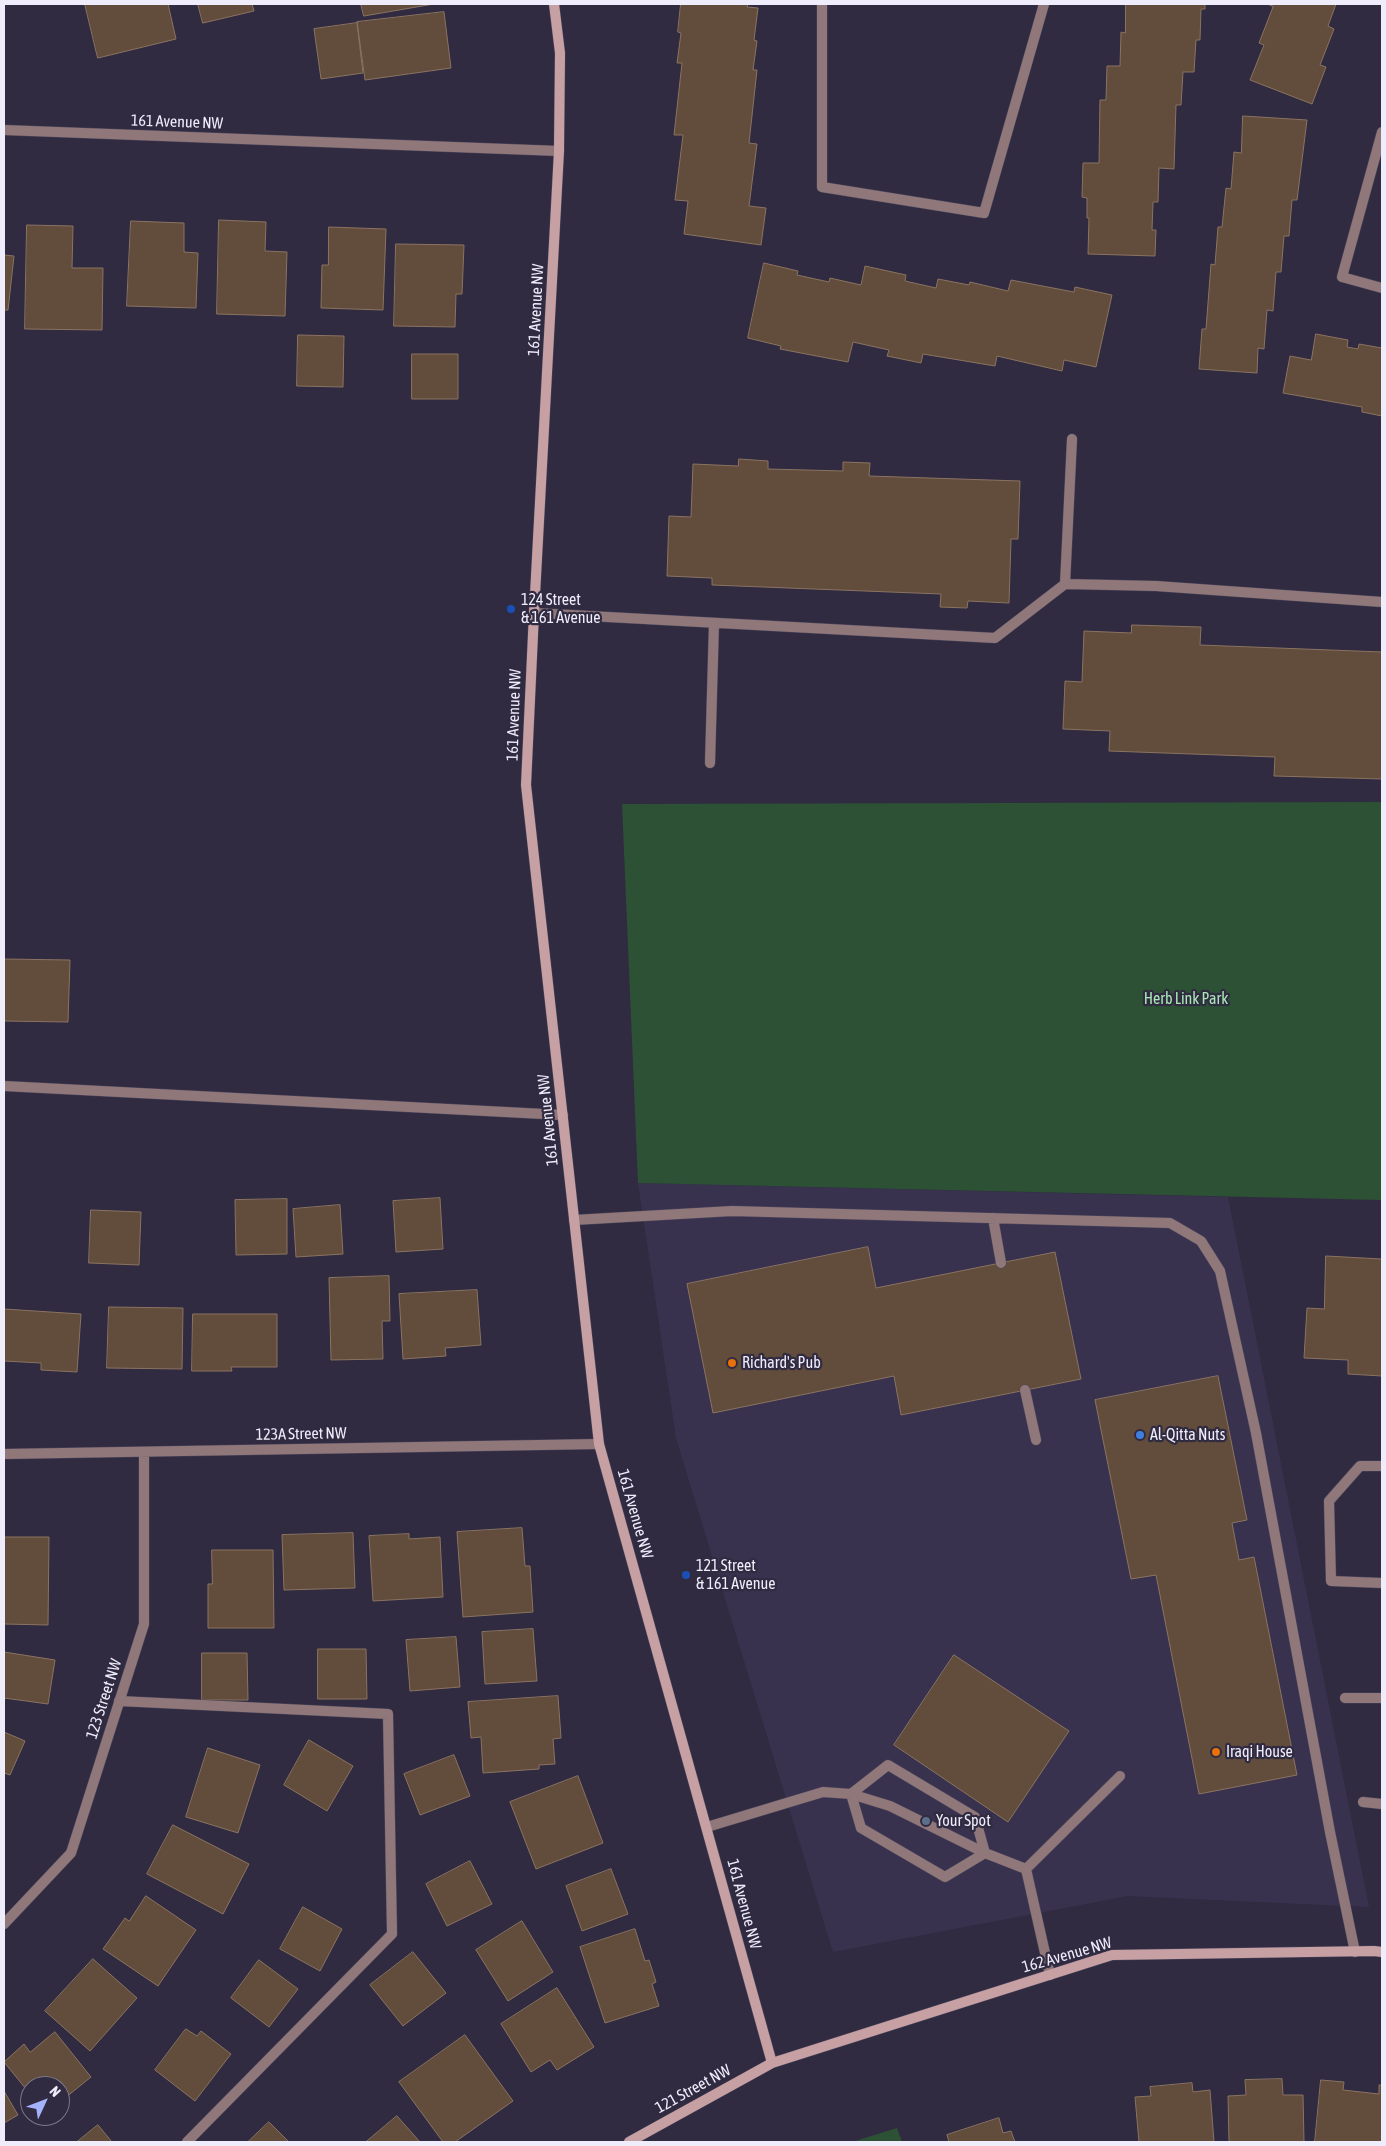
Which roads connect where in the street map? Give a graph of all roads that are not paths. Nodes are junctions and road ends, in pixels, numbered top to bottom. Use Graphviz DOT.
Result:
graph roads {
  1 [pos="554,4"];
  2 [pos="822,4"];
  3 [pos="1044,4"];
  4 [pos="4,130"];
  5 [pos="1382,132"];
  6 [pos="1380,148"];
  7 [pos="560,151"];
  8 [pos="1382,288"];
  9 [pos="1072,438"];
  10 [pos="1065,584"];
  11 [pos="1382,602"];
  12 [pos="534,613"];
  13 [pos="714,623"];
  14 [pos="710,763"];
  15 [pos="4,1086"];
  16 [pos="563,1115"];
  17 [pos="994,1218"];
  18 [pos="574,1220"];
  19 [pos="1001,1263"];
  20 [pos="1025,1390"];
  21 [pos="1036,1440"];
  22 [pos="599,1444"];
  23 [pos="144,1452"];
  24 [pos="4,1454"];
  25 [pos="1382,1466"];
  26 [pos="1382,1583"];
  27 [pos="1346,1698"];
  28 [pos="1382,1698"];
  29 [pos="119,1701"];
  30 [pos="1120,1776"];
  31 [pos="852,1794"];
  32 [pos="1363,1802"];
  33 [pos="1382,1804"];
  34 [pos="707,1827"];
  35 [pos="985,1853"];
  36 [pos="1026,1869"];
  37 [pos="4,1924"];
  38 [pos="1355,1952"];
  39 [pos="1382,1952"];
  40 [pos="1050,1975"];
  41 [pos="772,2063"];
  42 [pos="187,2142"];
  43 [pos="629,2142"];
  1 -- 7 [label="street, 161 Avenue NW"];
  2 -- 3 [label="street"];
  4 -- 7 [label="street, 161 Avenue NW"];
  5 -- 6 [label="street"];
  6 -- 8 [label="street"];
  7 -- 12 [label="street, 161 Avenue NW"];
  9 -- 10 [label="street"];
  10 -- 11 [label="street"];
  10 -- 13 [label="street"];
  12 -- 13 [label="street"];
  12 -- 16 [label="street, 161 Avenue NW"];
  13 -- 14 [label="street"];
  15 -- 16 [label="street"];
  16 -- 18 [label="street, 161 Avenue NW"];
  17 -- 18 [label="street"];
  17 -- 19 [label="street"];
  17 -- 38 [label="street"];
  18 -- 22 [label="street, 161 Avenue NW"];
  20 -- 21 [label="street"];
  22 -- 23 [label="street, 123A Street NW"];
  22 -- 34 [label="street, 161 Avenue NW"];
  23 -- 24 [label="street, 123A Street NW"];
  23 -- 29 [label="street, 123 Street NW"];
  25 -- 26 [label="street"];
  27 -- 28 [label="street"];
  29 -- 37 [label="street, 123 Street NW"];
  29 -- 42 [label="street"];
  30 -- 36 [label="street"];
  31 -- 34 [label="street"];
  31 -- 35 [label="street"];
  31 -- 35 [label="street"];
  31 -- 35 [label="street"];
  32 -- 33 [label="street"];
  34 -- 41 [label="street, 161 Avenue NW"];
  35 -- 36 [label="street"];
  36 -- 40 [label="street"];
  38 -- 39 [label="street, 162 Avenue NW"];
  38 -- 40 [label="street, 162 Avenue NW"];
  40 -- 41 [label="street, 162 Avenue NW"];
  41 -- 43 [label="street, 121 Street NW"];
}
